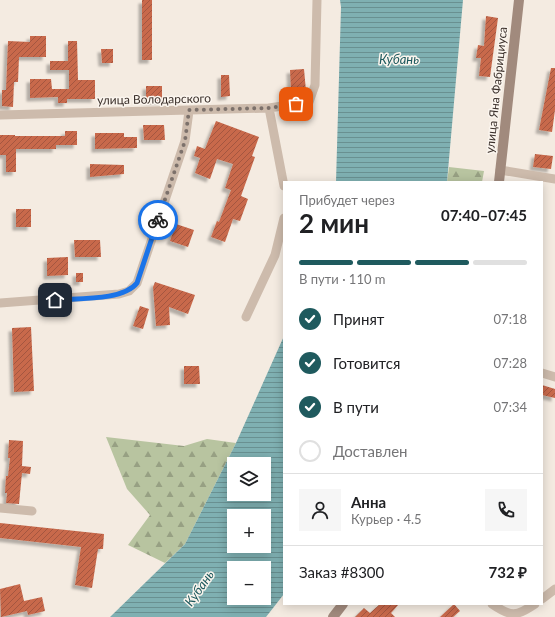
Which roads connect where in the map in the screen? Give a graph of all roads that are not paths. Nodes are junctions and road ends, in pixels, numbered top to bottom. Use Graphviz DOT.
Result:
graph roads {
  1 [pos="317,0"];
  2 [pos="519,0"];
  3 [pos="269,108"];
  4 [pos="189,110"];
  5 [pos="0,115"];
  6 [pos="500,170"];
  7 [pos="555,179"];
  8 [pos="283,181"];
  9 [pos="499,181"];
  10 [pos="283,223"];
  11 [pos="0,303"];
  12 [pos="246,317"];
  13 [pos="543,373"];
  14 [pos="555,377"];
  15 [pos="0,508"];
  16 [pos="32,511"];
  17 [pos="555,589"];
  18 [pos="543,598"];
  19 [pos="343,605"];
  20 [pos="493,605"];
  21 [pos="534,605"];
  22 [pos="333,617"];
  1 -- 3 [label="street, улица Володарского"];
  2 -- 6 [label="street, улица Яна Фабрициуса"];
  3 -- 4 [label="street, улица Володарского"];
  3 -- 8 [label="street"];
  4 -- 5 [label="street, улица Володарского"];
  4 -- 11 [label="street"];
  6 -- 7 [label="street"];
  6 -- 9 [label="street, улица Яна Фабрициуса"];
  10 -- 12 [label="street"];
  13 -- 14 [label="street"];
  15 -- 16 [label="street"];
  17 -- 18 [label="street"];
  19 -- 22 [label="street"];
  20 -- 21 [label="street"];
}
